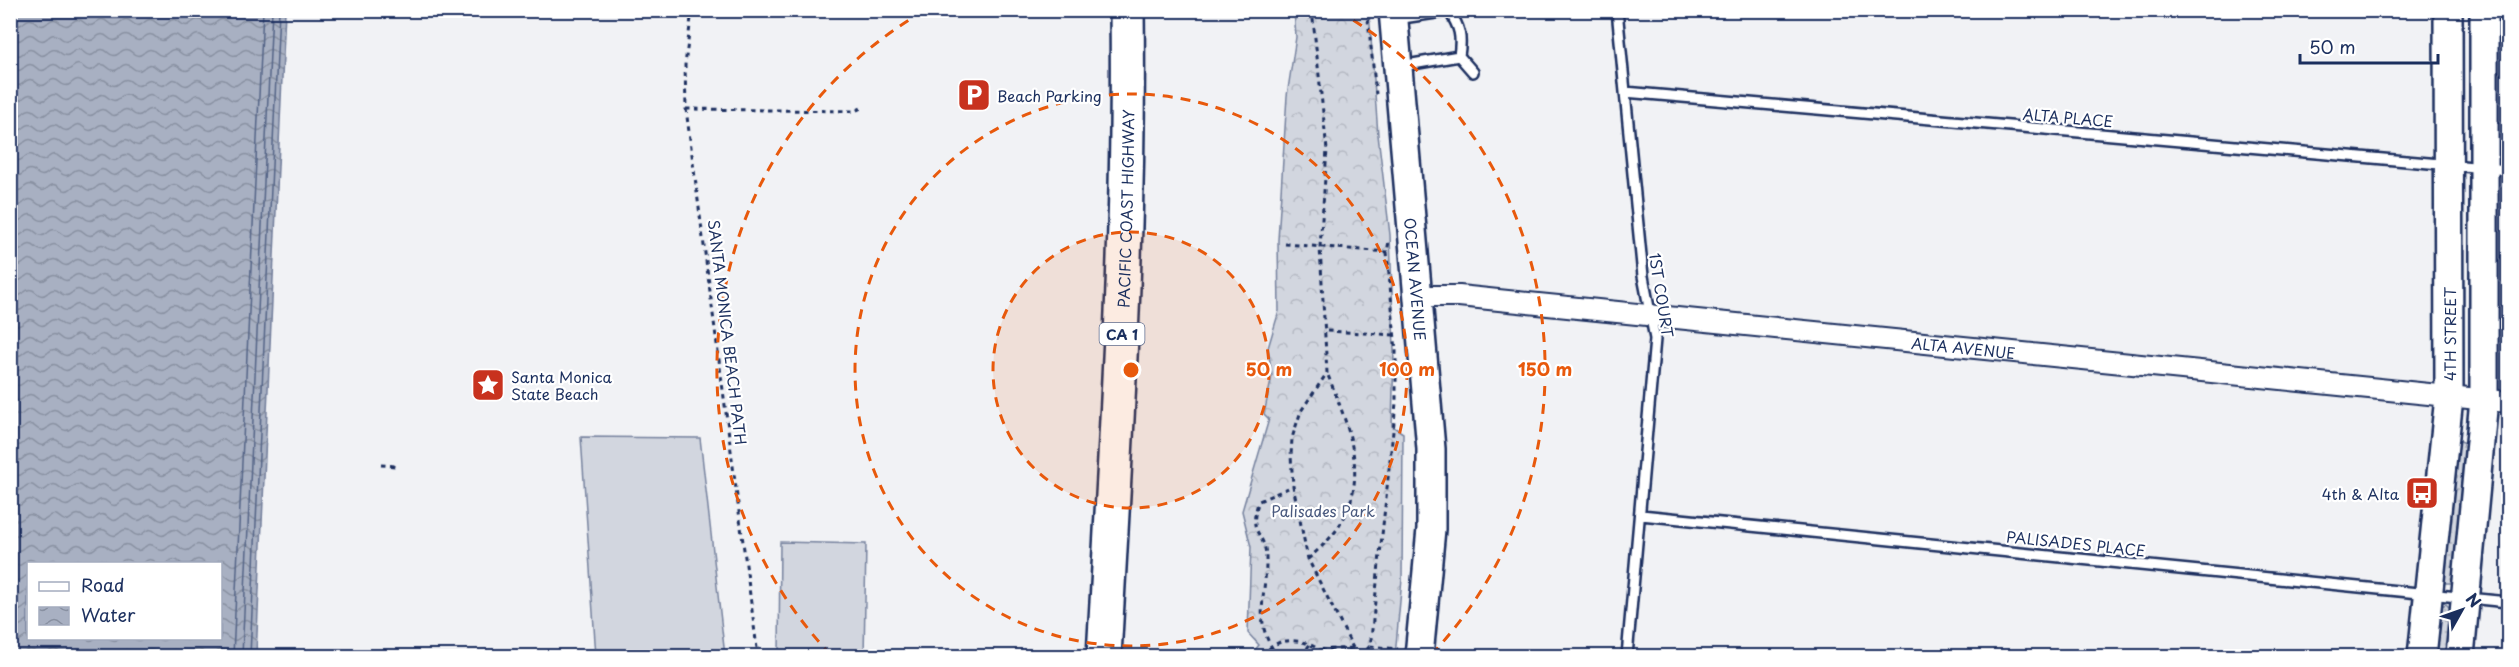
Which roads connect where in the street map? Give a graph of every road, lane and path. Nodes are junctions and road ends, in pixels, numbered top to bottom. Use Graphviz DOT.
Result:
graph roads {
  1 [pos="692,10"];
  2 [pos="1127,10"];
  3 [pos="1312,10"];
  4 [pos="1367,10"];
  5 [pos="1617,10"];
  6 [pos="2448,10"];
  7 [pos="2484,10"];
  8 [pos="1449,11"];
  9 [pos="1394,15"];
  10 [pos="1459,56"];
  11 [pos="1399,67"];
  12 [pos="1473,72"];
  13 [pos="1625,92"];
  14 [pos="1377,104"];
  15 [pos="861,108"];
  16 [pos="687,109"];
  17 [pos="2449,166"];
  18 [pos="2497,169"];
  19 [pos="1390,235"];
  20 [pos="1285,244"];
  21 [pos="1320,247"];
  22 [pos="1387,252"];
  23 [pos="1393,252"];
  24 [pos="1418,296"];
  25 [pos="1650,317"];
  26 [pos="1326,331"];
  27 [pos="1400,334"];
  28 [pos="1395,335"];
  29 [pos="1327,373"];
  30 [pos="2449,397"];
  31 [pos="2496,401"];
  32 [pos="381,465"];
  33 [pos="396,466"];
  34 [pos="1293,486"];
  35 [pos="1641,515"];
  36 [pos="1308,559"];
  37 [pos="2428,593"];
  38 [pos="2467,597"];
  39 [pos="2508,602"];
  40 [pos="1310,644"];
  41 [pos="1370,646"];
  42 [pos="1270,647"];
  43 [pos="1353,648"];
  44 [pos="1393,649"];
  45 [pos="1320,650"];
  46 [pos="1275,652"];
  47 [pos="1408,653"];
  48 [pos="1361,655"];
  49 [pos="758,657"];
  50 [pos="1104,657"];
  51 [pos="1263,657"];
  52 [pos="1272,657"];
  53 [pos="1278,657"];
  54 [pos="1302,657"];
  55 [pos="1322,657"];
  56 [pos="1392,657"];
  57 [pos="1627,657"];
  58 [pos="2422,657"];
  59 [pos="2460,657"];
  1 -- 16 [label="path, SANTA MONICA BEACH PATH"];
  2 -- 50 [label="highway, PACIFIC COAST HIGHWAY / CA 1"];
  3 -- 21 [label="path"];
  4 -- 14 [label="path"];
  5 -- 13 [label="lane, 1ST COURT"];
  6 -- 17 [label="street, 4TH STREET"];
  7 -- 18 [label="street"];
  8 -- 9 [label="lane"];
  8 -- 10 [label="lane"];
  9 -- 11 [label="street, OCEAN AVENUE"];
  10 -- 11 [label="lane"];
  10 -- 12 [label="lane"];
  11 -- 24 [label="street, OCEAN AVENUE"];
  13 -- 17 [label="lane, ALTA PLACE"];
  13 -- 25 [label="lane, 1ST COURT"];
  15 -- 16 [label="path"];
  16 -- 49 [label="path, SANTA MONICA BEACH PATH"];
  17 -- 18 [label="lane, ALTA PLACE"];
  17 -- 30 [label="street, 4TH STREET"];
  18 -- 31 [label="street"];
  19 -- 22 [label="path"];
  20 -- 21 [label="path"];
  21 -- 22 [label="path"];
  21 -- 26 [label="path"];
  22 -- 23 [label="path"];
  22 -- 28 [label="path"];
  24 -- 25 [label="street, ALTA AVENUE"];
  24 -- 47 [label="street, OCEAN AVENUE"];
  25 -- 30 [label="street, ALTA AVENUE"];
  25 -- 35 [label="lane, 1ST COURT"];
  26 -- 28 [label="path"];
  26 -- 29 [label="path"];
  27 -- 28 [label="path"];
  28 -- 41 [label="path"];
  29 -- 34 [label="path"];
  29 -- 36 [label="path"];
  30 -- 31 [label="street, ALTA AVENUE"];
  30 -- 37 [label="street, 4TH STREET"];
  31 -- 38 [label="street"];
  32 -- 33 [label="path"];
  34 -- 36 [label="path"];
  34 -- 42 [label="path"];
  35 -- 37 [label="lane, PALISADES PLACE"];
  35 -- 57 [label="lane, 1ST COURT"];
  36 -- 43 [label="path"];
  37 -- 38 [label="lane, PALISADES PLACE"];
  37 -- 58 [label="street, 4TH STREET"];
  38 -- 39 [label="lane, PALISADES PLACE"];
  38 -- 59 [label="street"];
  40 -- 42 [label="path"];
  40 -- 45 [label="path"];
  40 -- 54 [label="path"];
  41 -- 44 [label="path"];
  41 -- 48 [label="path"];
  42 -- 46 [label="path"];
  42 -- 51 [label="path"];
  43 -- 45 [label="path"];
  43 -- 48 [label="path"];
  44 -- 47 [label="path"];
  44 -- 56 [label="path"];
  45 -- 55 [label="path"];
  46 -- 52 [label="path"];
  46 -- 53 [label="path"];
}
